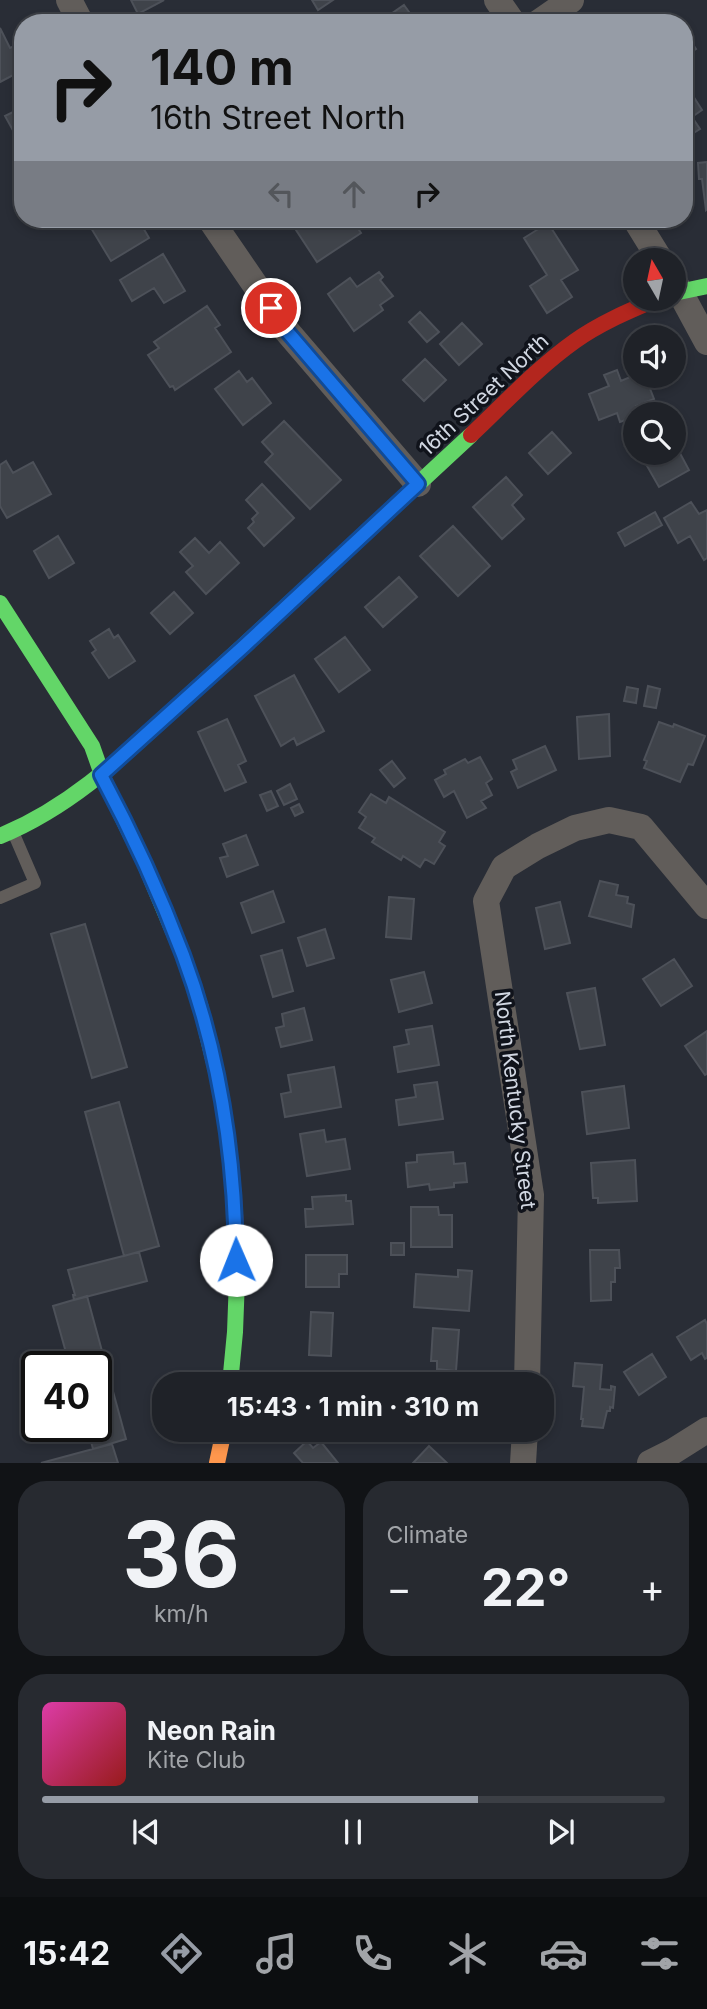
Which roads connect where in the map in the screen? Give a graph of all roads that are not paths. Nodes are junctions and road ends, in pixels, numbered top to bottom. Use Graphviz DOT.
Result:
graph roads {
  1 [pos="571,0"];
  2 [pos="551,14"];
  3 [pos="217,228"];
  4 [pos="641,228"];
  5 [pos="653,248"];
  6 [pos="707,286"];
  7 [pos="686,289"];
  8 [pos="625,312"];
  9 [pos="686,312"];
  10 [pos="707,342"];
  11 [pos="418,484"];
  12 [pos="0,603"];
  13 [pos="51,710"];
  14 [pos="101,775"];
  15 [pos="6,834"];
  16 [pos="0,898"];
  17 [pos="707,906"];
  18 [pos="232,1372"];
  19 [pos="527,1372"];
  20 [pos="707,1430"];
  21 [pos="222,1442"];
  22 [pos="524,1442"];
  23 [pos="218,1463"];
  24 [pos="523,1463"];
  25 [pos="650,1463"];
  1 -- 2 [label="street"];
  3 -- 11 [label="street"];
  4 -- 5 [label="street"];
  6 -- 7 [label="street, 16th Street North"];
  8 -- 11 [label="street, 16th Street North"];
  9 -- 10 [label="street"];
  11 -- 14 [label="street, 16th Street North"];
  12 -- 14 [label="street"];
  13 -- 14 [label="street"];
  14 -- 15 [label="street, 16th Street North"];
  14 -- 18 [label="street"];
  15 -- 16 [label="lane"];
  17 -- 19 [label="street, North Kentucky Street"];
  20 -- 25 [label="street"];
  21 -- 23 [label="street"];
  22 -- 24 [label="street"];
}
